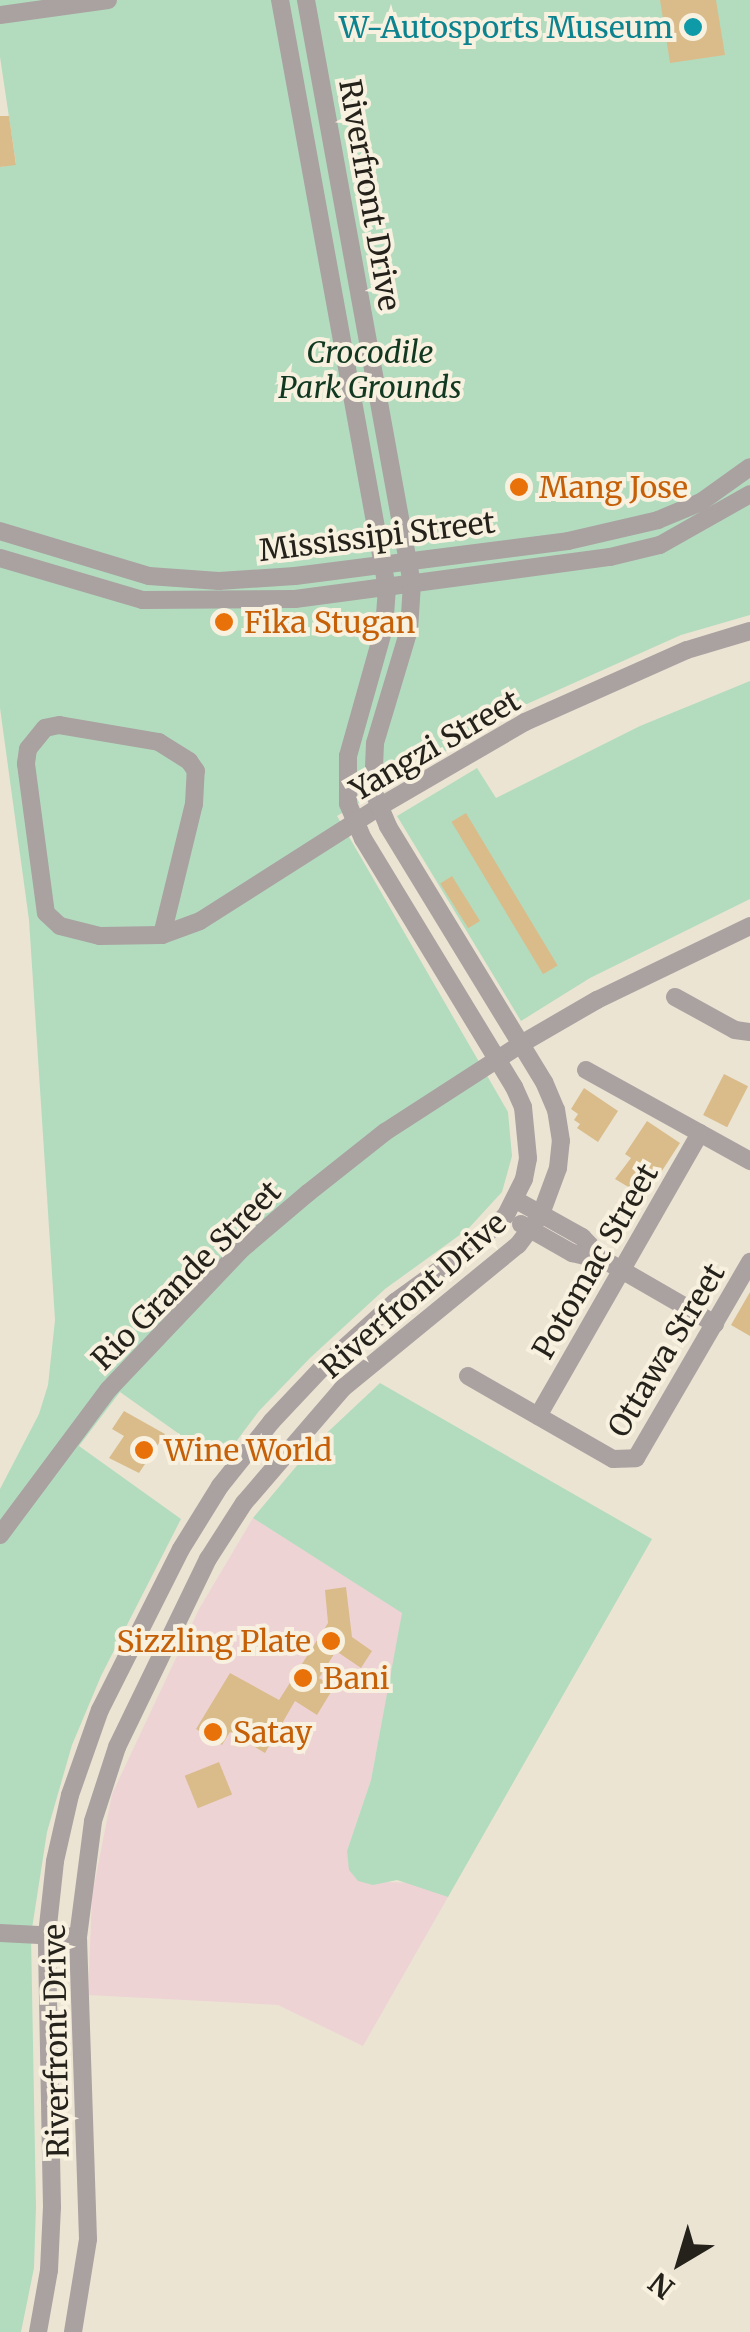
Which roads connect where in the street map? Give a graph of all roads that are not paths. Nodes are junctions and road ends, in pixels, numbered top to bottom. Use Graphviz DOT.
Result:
graph roads {
  1 [pos="108,0"];
  2 [pos="280,0"];
  3 [pos="306,0"];
  4 [pos="0,15"];
  5 [pos="750,466"];
  6 [pos="750,494"];
  7 [pos="0,530"];
  8 [pos="0,558"];
  9 [pos="408,559"];
  10 [pos="383,563"];
  11 [pos="412,584"];
  12 [pos="387,588"];
  13 [pos="750,631"];
  14 [pos="379,807"];
  15 [pos="355,822"];
  16 [pos="750,926"];
  17 [pos="162,936"];
  18 [pos="674,997"];
  19 [pos="750,1032"];
  20 [pos="521,1044"];
  21 [pos="496,1059"];
  22 [pos="586,1070"];
  23 [pos="700,1133"];
  24 [pos="750,1161"];
  25 [pos="511,1208"];
  26 [pos="536,1222"];
  27 [pos="750,1262"];
  28 [pos="614,1266"];
  29 [pos="716,1324"];
  30 [pos="468,1376"];
  31 [pos="538,1416"];
  32 [pos="0,1535"];
  33 [pos="100,1710"];
  34 [pos="126,1724"];
  35 [pos="0,1933"];
  36 [pos="47,1935"];
  37 [pos="78,1937"];
  38 [pos="38,2332"];
  39 [pos="74,2332"];
  1 -- 4 [label="street"];
  2 -- 10 [label="street, Riverfront Drive"];
  3 -- 9 [label="street, Riverfront Drive"];
  5 -- 9 [label="street, Mississipi Street"];
  6 -- 11 [label="street, Mississipi Street"];
  7 -- 10 [label="street, Mississipi Street"];
  8 -- 12 [label="street, Mississipi Street"];
  9 -- 10 [label="street, Mississipi Street"];
  9 -- 11 [label="street, Riverfront Drive"];
  10 -- 12 [label="street, Riverfront Drive"];
  11 -- 12 [label="street, Mississipi Street"];
  11 -- 14 [label="street, Riverfront Drive"];
  12 -- 15 [label="street, Riverfront Drive"];
  13 -- 14 [label="street, Yangzi Street"];
  14 -- 15 [label="street, Yangzi Street"];
  14 -- 20 [label="street, Riverfront Drive"];
  15 -- 17 [label="street, Yangzi Street"];
  15 -- 21 [label="street, Riverfront Drive"];
  16 -- 20 [label="street, Rio Grande Street"];
  17 -- 17 [label="street, Yangzi Street"];
  18 -- 19 [label="street"];
  20 -- 21 [label="street, Rio Grande Street"];
  20 -- 26 [label="street, Riverfront Drive"];
  21 -- 25 [label="street, Riverfront Drive"];
  21 -- 32 [label="street, Rio Grande Street"];
  22 -- 23 [label="street"];
  23 -- 24 [label="street"];
  23 -- 28 [label="street, Potomac Street"];
  25 -- 26 [label="street"];
  25 -- 33 [label="street, Riverfront Drive"];
  26 -- 28 [label="street"];
  26 -- 34 [label="street, Riverfront Drive"];
  27 -- 29 [label="street, Ottawa Street"];
  28 -- 29 [label="street"];
  28 -- 31 [label="street, Potomac Street"];
  29 -- 31 [label="street, Ottawa Street"];
  30 -- 31 [label="street, Ottawa Street"];
  33 -- 34 [label="street"];
  33 -- 36 [label="street, Riverfront Drive"];
  34 -- 37 [label="street, Riverfront Drive"];
  35 -- 36 [label="street"];
  36 -- 37 [label="street"];
  36 -- 38 [label="street, Riverfront Drive"];
  37 -- 39 [label="street, Riverfront Drive"];
}
